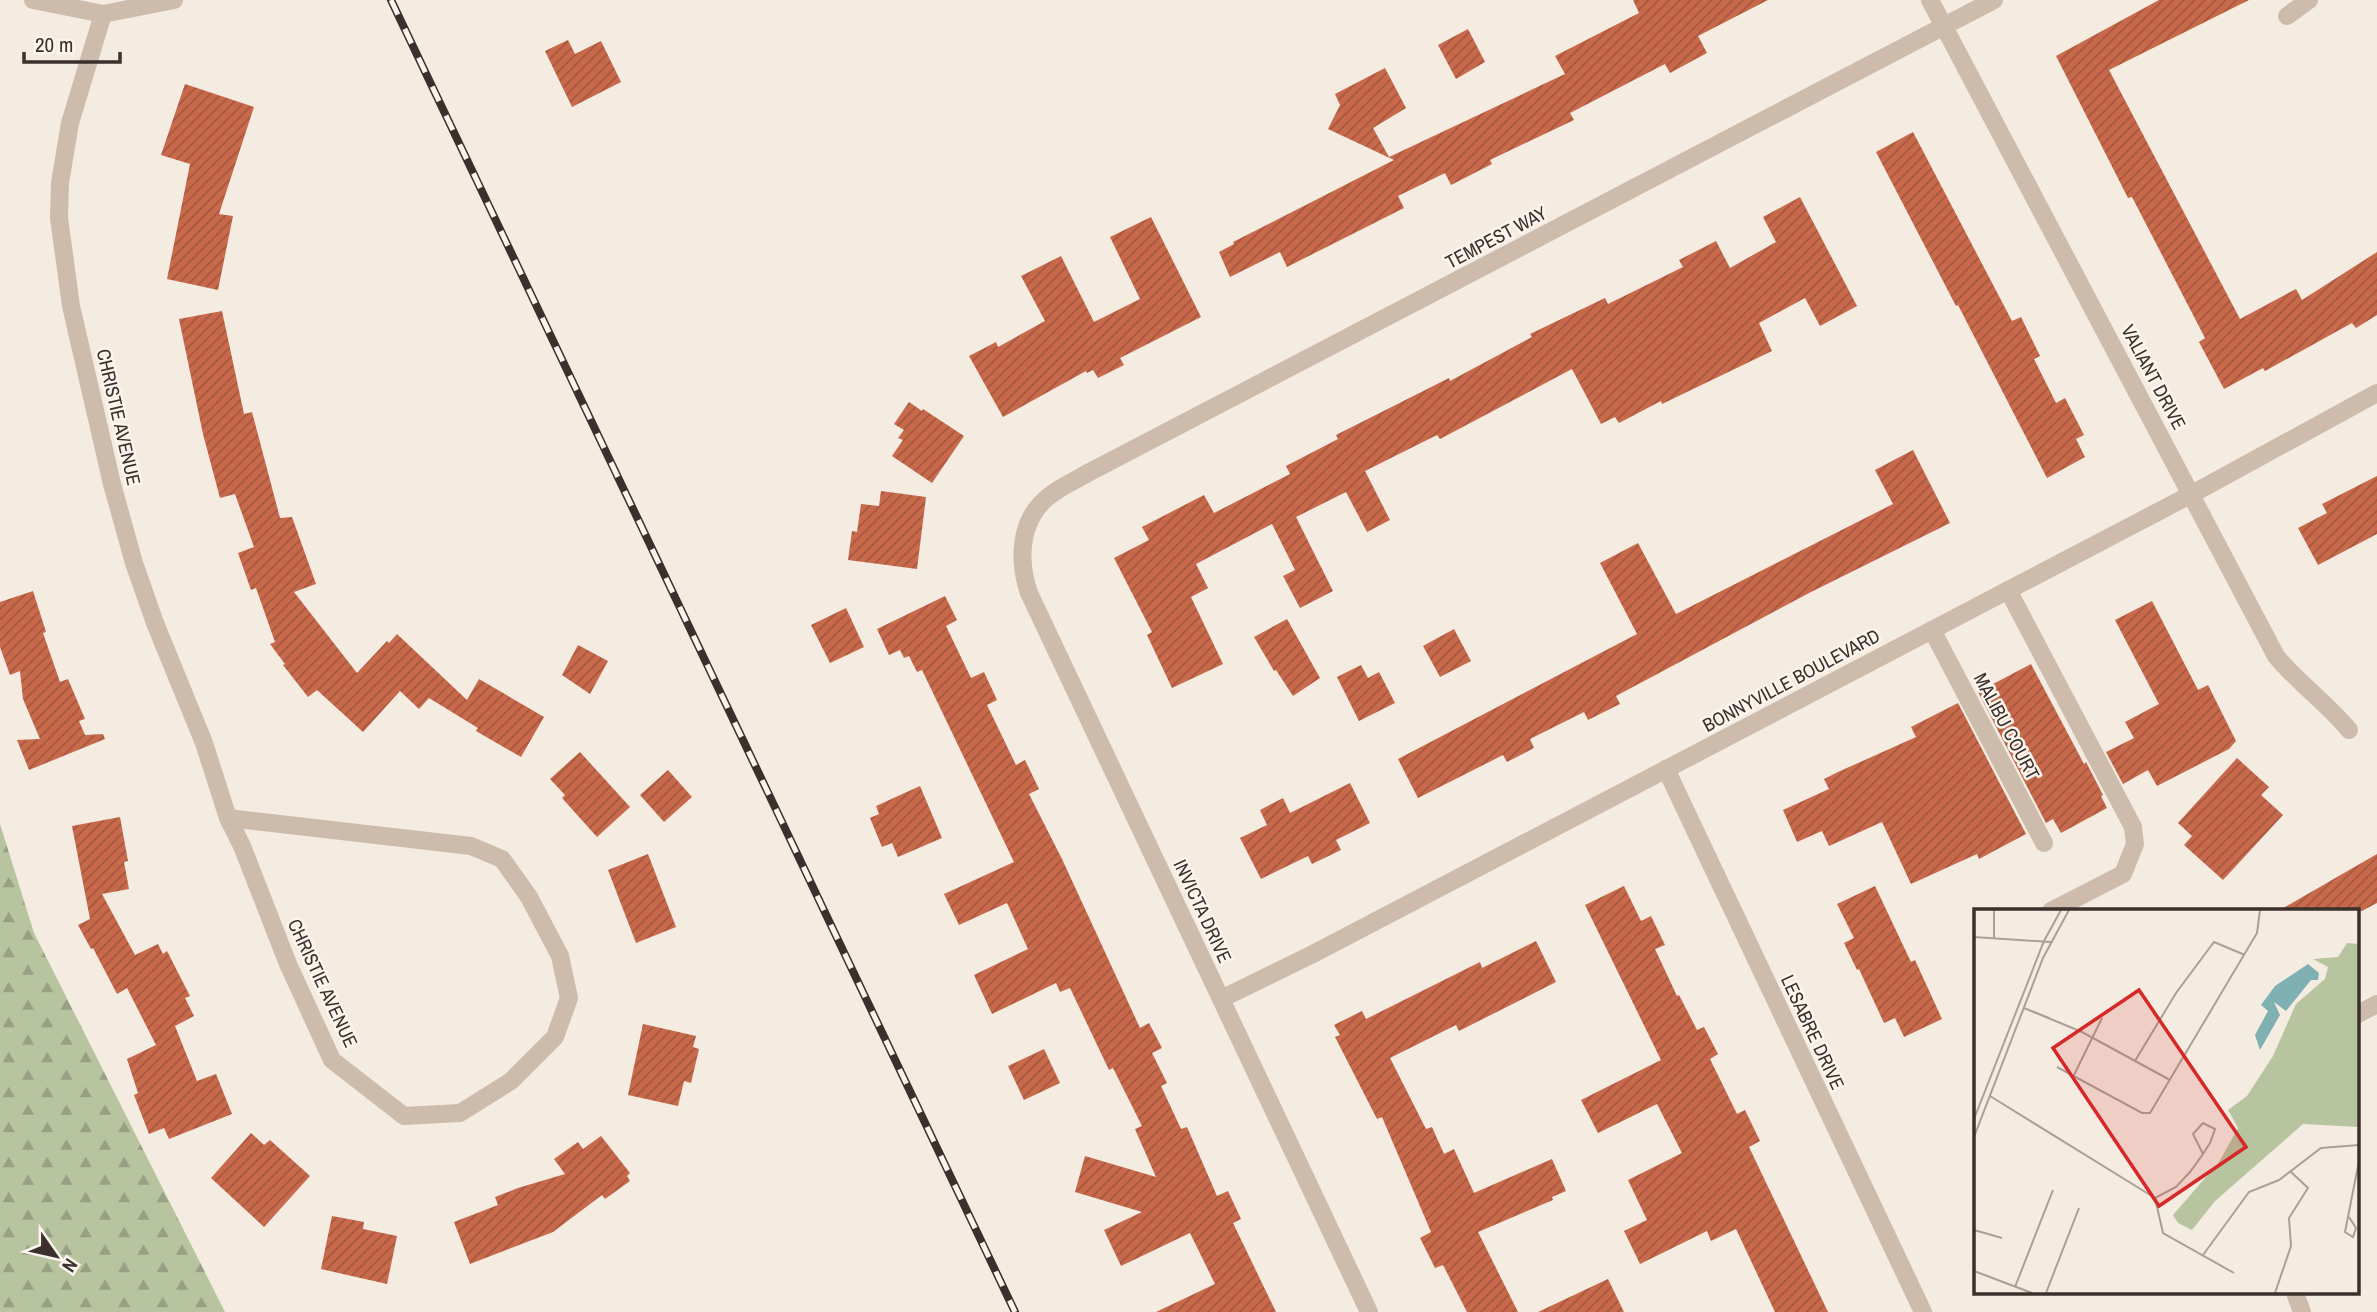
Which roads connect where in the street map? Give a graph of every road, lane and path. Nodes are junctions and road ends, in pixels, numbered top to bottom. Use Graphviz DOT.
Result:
graph roads {
  1 [pos="33,0"];
  2 [pos="174,0"];
  3 [pos="1930,0"];
  4 [pos="1994,0"];
  5 [pos="2309,0"];
  6 [pos="103,14"];
  7 [pos="2287,16"];
  8 [pos="1945,26"];
  9 [pos="2377,393"];
  10 [pos="2192,494"];
  11 [pos="1028,523"];
  12 [pos="2008,590"];
  13 [pos="1932,630"];
  14 [pos="2349,730"];
  15 [pos="1666,769"];
  16 [pos="228,818"];
  17 [pos="2044,843"];
  18 [pos="2055,909"];
  19 [pos="1221,999"];
  20 [pos="2377,1004"];
  21 [pos="2360,1013"];
  22 [pos="2295,1294"];
  23 [pos="1369,1312"];
  24 [pos="1923,1312"];
  25 [pos="2302,1312"];
  1 -- 6 [label="street"];
  2 -- 6 [label="street"];
  3 -- 8 [label="street, VALIANT DRIVE"];
  4 -- 8 [label="street, TEMPEST WAY"];
  5 -- 7 [label="street"];
  6 -- 16 [label="street, CHRISTIE AVENUE"];
  8 -- 10 [label="street, VALIANT DRIVE"];
  8 -- 11 [label="street, TEMPEST WAY"];
  9 -- 10 [label="street, BONNYVILLE BOULEVARD"];
  10 -- 12 [label="street, BONNYVILLE BOULEVARD"];
  10 -- 14 [label="street, VALIANT DRIVE"];
  11 -- 19 [label="street, INVICTA DRIVE"];
  12 -- 13 [label="street, BONNYVILLE BOULEVARD"];
  12 -- 18 [label="street"];
  13 -- 15 [label="street, BONNYVILLE BOULEVARD"];
  13 -- 17 [label="street, MALIBU COURT"];
  15 -- 19 [label="street, BONNYVILLE BOULEVARD"];
  15 -- 24 [label="street, LESABRE DRIVE"];
  16 -- 16 [label="street, CHRISTIE AVENUE"];
  19 -- 23 [label="street, INVICTA DRIVE"];
  20 -- 21 [label="street"];
  22 -- 25 [label="street"];
}
